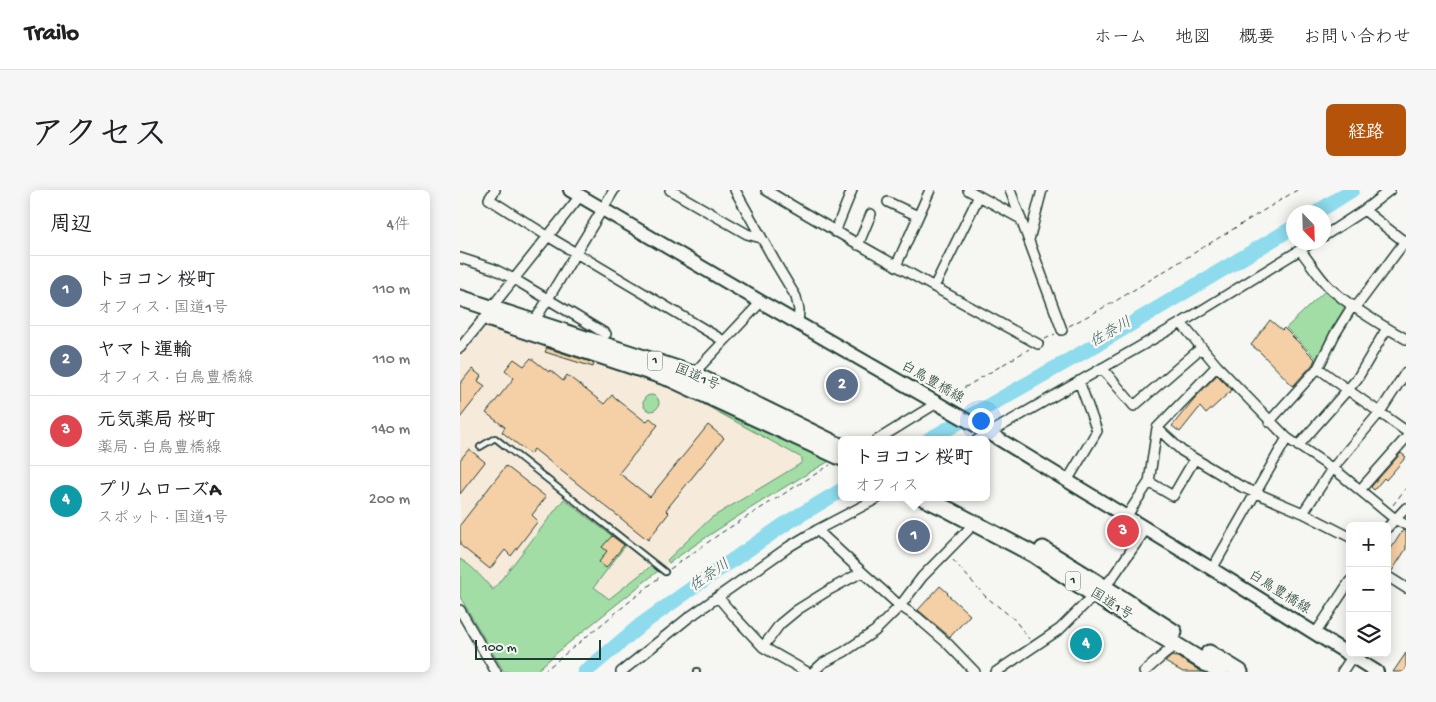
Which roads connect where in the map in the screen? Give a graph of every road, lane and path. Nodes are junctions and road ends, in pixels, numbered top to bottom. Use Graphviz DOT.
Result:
graph roads {
  1 [pos="495,190"];
  2 [pos="614,190"];
  3 [pos="670,190"];
  4 [pos="735,190"];
  5 [pos="766,190"];
  6 [pos="852,190"];
  7 [pos="930,190"];
  8 [pos="968,190"];
  9 [pos="1010,190"];
  10 [pos="1042,190"];
  11 [pos="1297,190"];
  12 [pos="1390,190"];
  13 [pos="575,193"];
  14 [pos="979,196"];
  15 [pos="888,202"];
  16 [pos="603,208"];
  17 [pos="1364,210"];
  18 [pos="871,214"];
  19 [pos="918,216"];
  20 [pos="1021,219"];
  21 [pos="1331,231"];
  22 [pos="835,232"];
  23 [pos="549,237"];
  24 [pos="761,238"];
  25 [pos="1029,240"];
  26 [pos="1405,242"];
  27 [pos="858,245"];
  28 [pos="1300,250"];
  29 [pos="576,253"];
  30 [pos="460,258"];
  31 [pos="896,266"];
  32 [pos="514,279"];
  33 [pos="934,287"];
  34 [pos="460,298"];
  35 [pos="548,298"];
  36 [pos="761,302"];
  37 [pos="1355,306"];
  38 [pos="460,309"];
  39 [pos="488,312"];
  40 [pos="534,322"];
  41 [pos="1181,323"];
  42 [pos="798,324"];
  43 [pos="1387,328"];
  44 [pos="1062,330"];
  45 [pos="606,334"];
  46 [pos="1406,340"];
  47 [pos="724,341"];
  48 [pos="1038,344"];
  49 [pos="460,348"];
  50 [pos="1202,348"];
  51 [pos="1217,366"];
  52 [pos="1102,368"];
  53 [pos="1318,368"];
  54 [pos="1406,372"];
  55 [pos="693,374"];
  56 [pos="1079,381"];
  57 [pos="1348,390"];
  58 [pos="937,404"];
  59 [pos="1380,412"];
  60 [pos="1269,422"];
  61 [pos="1158,428"];
  62 [pos="1406,432"];
  63 [pos="989,433"];
  64 [pos="884,436"];
  65 [pos="984,436"];
  66 [pos="1287,438"];
  67 [pos="1406,438"];
  68 [pos="838,444"];
  69 [pos="1298,446"];
  70 [pos="480,447"];
  71 [pos="838,457"];
  72 [pos="838,460"];
  73 [pos="1194,460"];
  74 [pos="1332,469"];
  75 [pos="1067,481"];
  76 [pos="1149,482"];
  77 [pos="1406,488"];
  78 [pos="1360,490"];
  79 [pos="1256,493"];
  80 [pos="872,501"];
  81 [pos="930,501"];
  82 [pos="953,501"];
  83 [pos="1391,508"];
  84 [pos="1406,508"];
  85 [pos="1303,514"];
  86 [pos="1126,517"];
  87 [pos="1395,519"];
  88 [pos="1391,524"];
  89 [pos="1406,525"];
  90 [pos="1146,529"];
  91 [pos="817,530"];
  92 [pos="968,530"];
  93 [pos="1346,535"];
  94 [pos="946,552"];
  95 [pos="1212,569"];
  96 [pos="665,572"];
  97 [pos="862,572"];
  98 [pos="1391,579"];
  99 [pos="1346,587"];
  100 [pos="1406,588"];
  101 [pos="1100,592"];
  102 [pos="718,597"];
  103 [pos="900,606"];
  104 [pos="461,616"];
  105 [pos="1315,634"];
  106 [pos="1175,645"];
  107 [pos="1034,646"];
  108 [pos="763,647"];
  109 [pos="1346,653"];
  110 [pos="1352,657"];
  111 [pos="496,672"];
  112 [pos="543,672"];
  113 [pos="621,672"];
  114 [pos="807,672"];
  115 [pos="813,672"];
  116 [pos="975,672"];
  117 [pos="996,672"];
  118 [pos="1144,672"];
  119 [pos="1220,672"];
  120 [pos="1240,672"];
  121 [pos="1342,672"];
  122 [pos="1377,672"];
  1 -- 23 [label="street"];
  2 -- 16 [label="street"];
  3 -- 24 [label="street"];
  4 -- 24 [label="street"];
  5 -- 22 [label="street"];
  6 -- 22 [label="street"];
  7 -- 19 [label="street"];
  8 -- 14 [label="street"];
  9 -- 20 [label="street"];
  10 -- 25 [label="street"];
  11 -- 44 [label="path"];
  12 -- 17 [label="street"];
  13 -- 16 [label="main road, 白鳥豊橋線"];
  13 -- 23 [label="street"];
  14 -- 20 [label="street"];
  14 -- 33 [label="street"];
  15 -- 19 [label="street"];
  16 -- 29 [label="street"];
  16 -- 36 [label="main road, 白鳥豊橋線"];
  17 -- 21 [label="street"];
  17 -- 26 [label="street"];
  18 -- 27 [label="street"];
  19 -- 31 [label="street"];
  20 -- 25 [label="street"];
  22 -- 27 [label="street"];
  23 -- 29 [label="street"];
  23 -- 32 [label="street"];
  24 -- 42 [label="street"];
  25 -- 44 [label="street"];
  26 -- 37 [label="street"];
  27 -- 31 [label="street"];
  28 -- 37 [label="street"];
  28 -- 41 [label="street"];
  29 -- 35 [label="street"];
  29 -- 47 [label="street"];
  30 -- 32 [label="street"];
  31 -- 33 [label="street"];
  32 -- 35 [label="street"];
  32 -- 39 [label="street"];
  33 -- 48 [label="street"];
  34 -- 39 [label="highway, 国道1号 / 1"];
  35 -- 40 [label="street"];
  35 -- 45 [label="street"];
  36 -- 42 [label="main road, 白鳥豊橋線"];
  36 -- 47 [label="street"];
  37 -- 43 [label="street"];
  37 -- 53 [label="street"];
  38 -- 39 [label="highway, 国道1号 / 1"];
  39 -- 40 [label="highway, 国道1号 / 1"];
  39 -- 49 [label="street"];
  39 -- 71 [label="highway, 国道1号 / 1"];
  40 -- 55 [label="highway, 国道1号 / 1"];
  41 -- 50 [label="street"];
  41 -- 52 [label="street"];
  42 -- 58 [label="main road, 白鳥豊橋線"];
  43 -- 46 [label="street"];
  43 -- 57 [label="street"];
  44 -- 48 [label="path"];
  47 -- 55 [label="street"];
  48 -- 58 [label="path"];
  50 -- 51 [label="street"];
  50 -- 52 [label="street"];
  51 -- 60 [label="street"];
  51 -- 61 [label="street"];
  52 -- 56 [label="street"];
  53 -- 57 [label="street"];
  53 -- 60 [label="street"];
  54 -- 59 [label="street"];
  55 -- 68 [label="highway, 国道1号 / 1"];
  56 -- 63 [label="street"];
  56 -- 75 [label="street"];
  57 -- 59 [label="street"];
  57 -- 69 [label="street"];
  58 -- 63 [label="main road, 白鳥豊橋線"];
  58 -- 64 [label="street"];
  59 -- 62 [label="street"];
  59 -- 74 [label="street"];
  60 -- 66 [label="street"];
  61 -- 73 [label="street"];
  61 -- 76 [label="street"];
  63 -- 65 [label="street"];
  63 -- 75 [label="main road, 白鳥豊橋線"];
  66 -- 69 [label="street"];
  66 -- 79 [label="street"];
  67 -- 78 [label="street"];
  69 -- 74 [label="street"];
  70 -- 96 [label="lane"];
  72 -- 96 [label="path"];
  73 -- 76 [label="street"];
  73 -- 79 [label="street"];
  74 -- 78 [label="street"];
  74 -- 85 [label="street"];
  75 -- 86 [label="main road, 白鳥豊橋線"];
  76 -- 86 [label="street"];
  77 -- 83 [label="path"];
  78 -- 87 [label="street"];
  79 -- 85 [label="street"];
  79 -- 95 [label="street"];
  80 -- 91 [label="street"];
  81 -- 101 [label="highway, 国道1号 / 1"];
  82 -- 101 [label="highway, 国道1号 / 1"];
  84 -- 87 [label="street"];
  85 -- 93 [label="street"];
  86 -- 90 [label="main road, 白鳥豊橋線"];
  87 -- 88 [label="street"];
  87 -- 89 [label="street"];
  90 -- 95 [label="main road, 白鳥豊橋線"];
  90 -- 101 [label="street"];
  91 -- 97 [label="street"];
  91 -- 102 [label="street"];
  92 -- 94 [label="street"];
  94 -- 103 [label="street"];
  94 -- 107 [label="path"];
  95 -- 105 [label="main road, 白鳥豊橋線"];
  96 -- 112 [label="path"];
  97 -- 103 [label="street"];
  97 -- 108 [label="street"];
  98 -- 100 [label="street"];
  99 -- 105 [label="street"];
  101 -- 106 [label="highway, 国道1号 / 1"];
  101 -- 107 [label="street"];
  101 -- 120 [label="highway, 国道1号 / 1"];
  102 -- 108 [label="street"];
  102 -- 113 [label="street"];
  103 -- 115 [label="street"];
  103 -- 116 [label="street"];
  104 -- 111 [label="street"];
  105 -- 109 [label="main road, 白鳥豊橋線"];
  106 -- 118 [label="street"];
  106 -- 119 [label="highway, 国道1号 / 1"];
  107 -- 117 [label="street"];
  108 -- 114 [label="street"];
  110 -- 121 [label="street"];
  110 -- 122 [label="main road, 白鳥豊橋線"];
}
